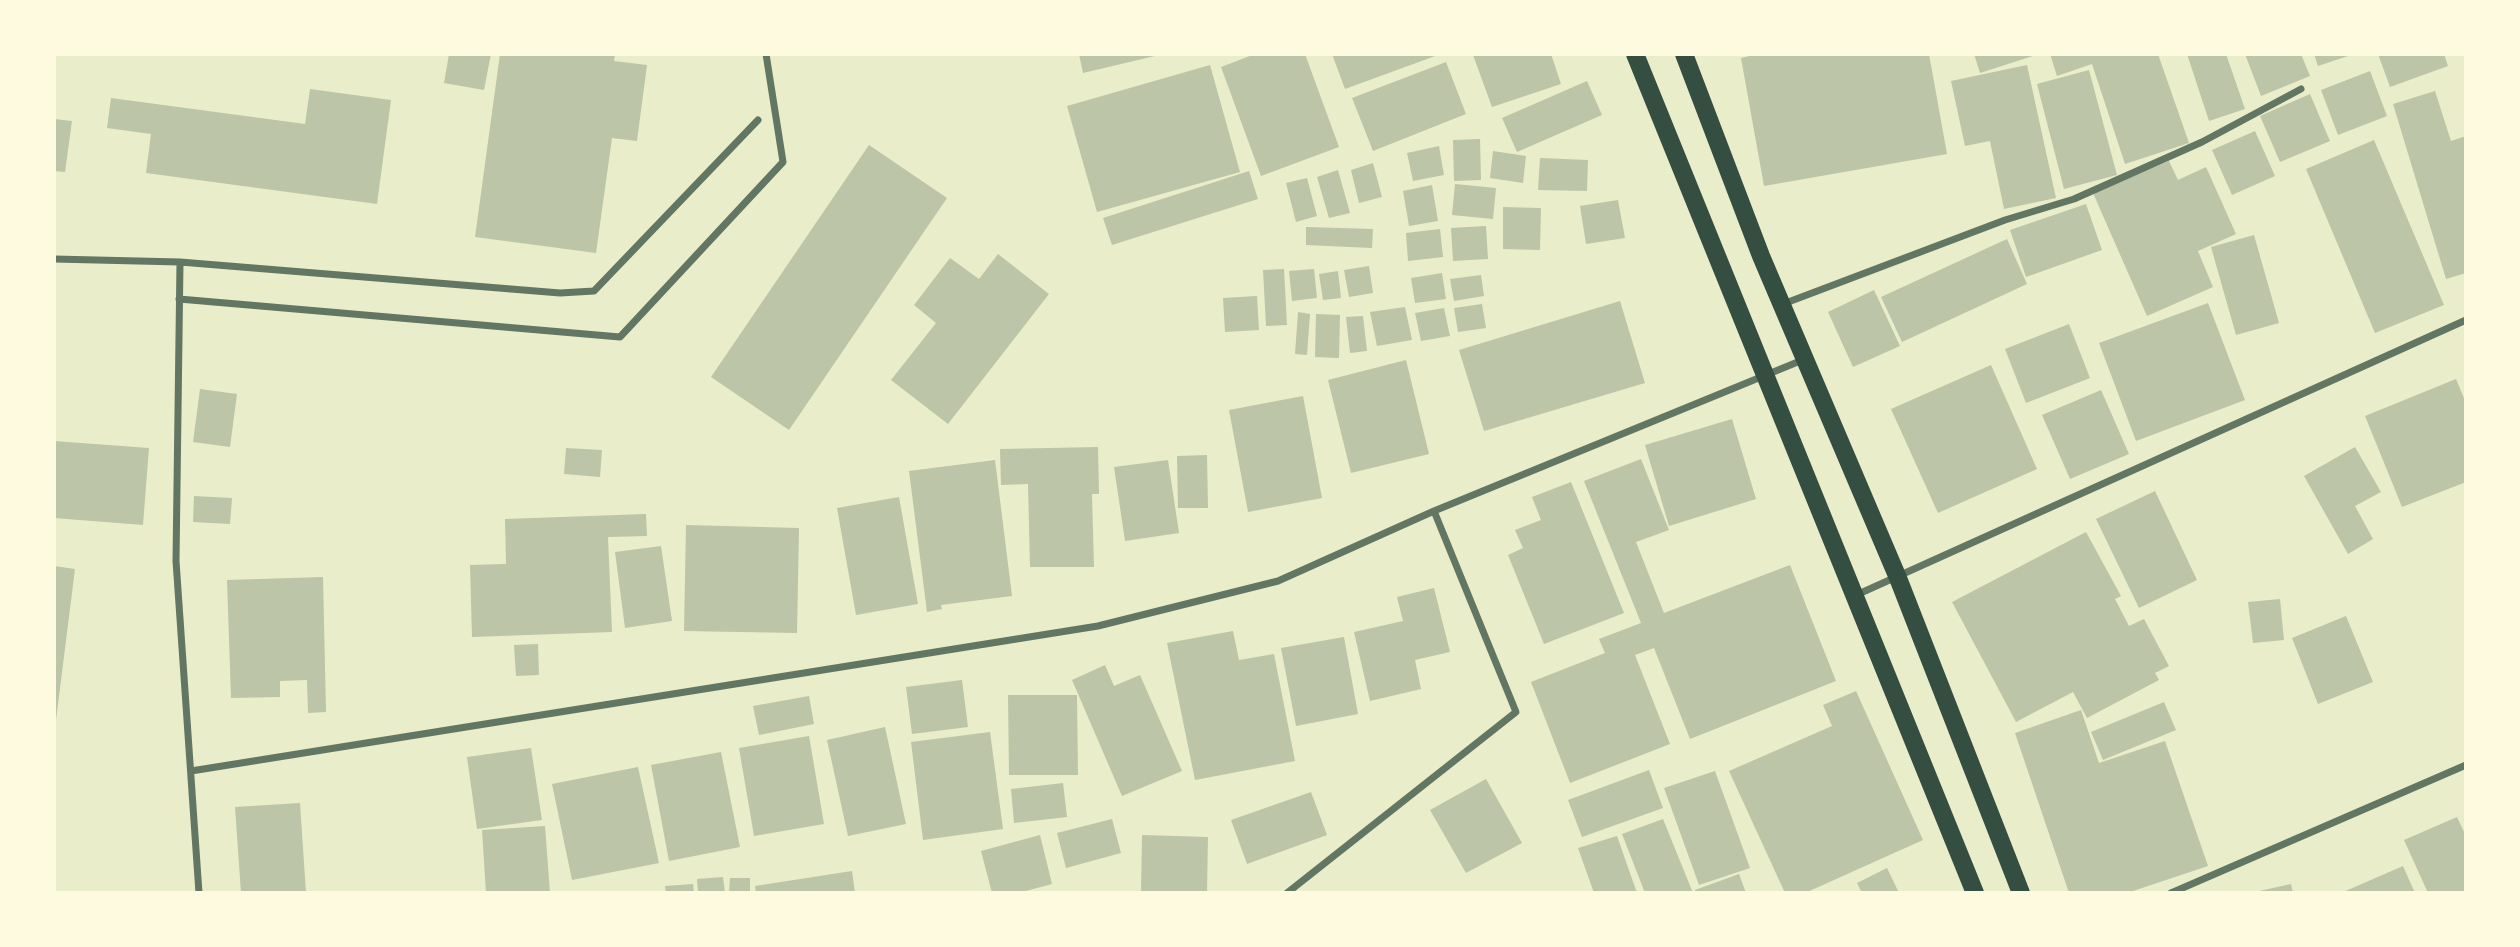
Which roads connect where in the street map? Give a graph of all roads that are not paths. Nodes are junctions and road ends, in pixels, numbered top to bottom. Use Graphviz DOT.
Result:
graph roads {
  1 [pos="766,54"];
  2 [pos="1635,54"];
  3 [pos="1684,54"];
  4 [pos="2301,89"];
  5 [pos="758,120"];
  6 [pos="54,259"];
  7 [pos="180,262"];
  8 [pos="179,299"];
  9 [pos="1782,304"];
  10 [pos="2466,320"];
  11 [pos="1806,359"];
  12 [pos="1765,376"];
  13 [pos="1434,511"];
  14 [pos="1898,578"];
  15 [pos="1854,596"];
  16 [pos="2466,765"];
  17 [pos="191,771"];
  18 [pos="199,893"];
  19 [pos="1287,893"];
  20 [pos="1975,893"];
  21 [pos="2021,893"];
  22 [pos="2171,893"];
  1 -- 8 [label="street"];
  2 -- 12 [label="main road"];
  3 -- 9 [label="main road"];
  4 -- 9 [label="street"];
  5 -- 7 [label="street"];
  6 -- 7 [label="street"];
  7 -- 8 [label="street"];
  8 -- 17 [label="street"];
  9 -- 11 [label="main road"];
  10 -- 14 [label="street"];
  11 -- 12 [label="street"];
  11 -- 14 [label="main road"];
  12 -- 13 [label="street"];
  12 -- 15 [label="main road"];
  13 -- 17 [label="street"];
  13 -- 19 [label="street"];
  14 -- 15 [label="street"];
  14 -- 21 [label="main road"];
  15 -- 20 [label="main road"];
  16 -- 22 [label="street"];
  17 -- 18 [label="street"];
}
